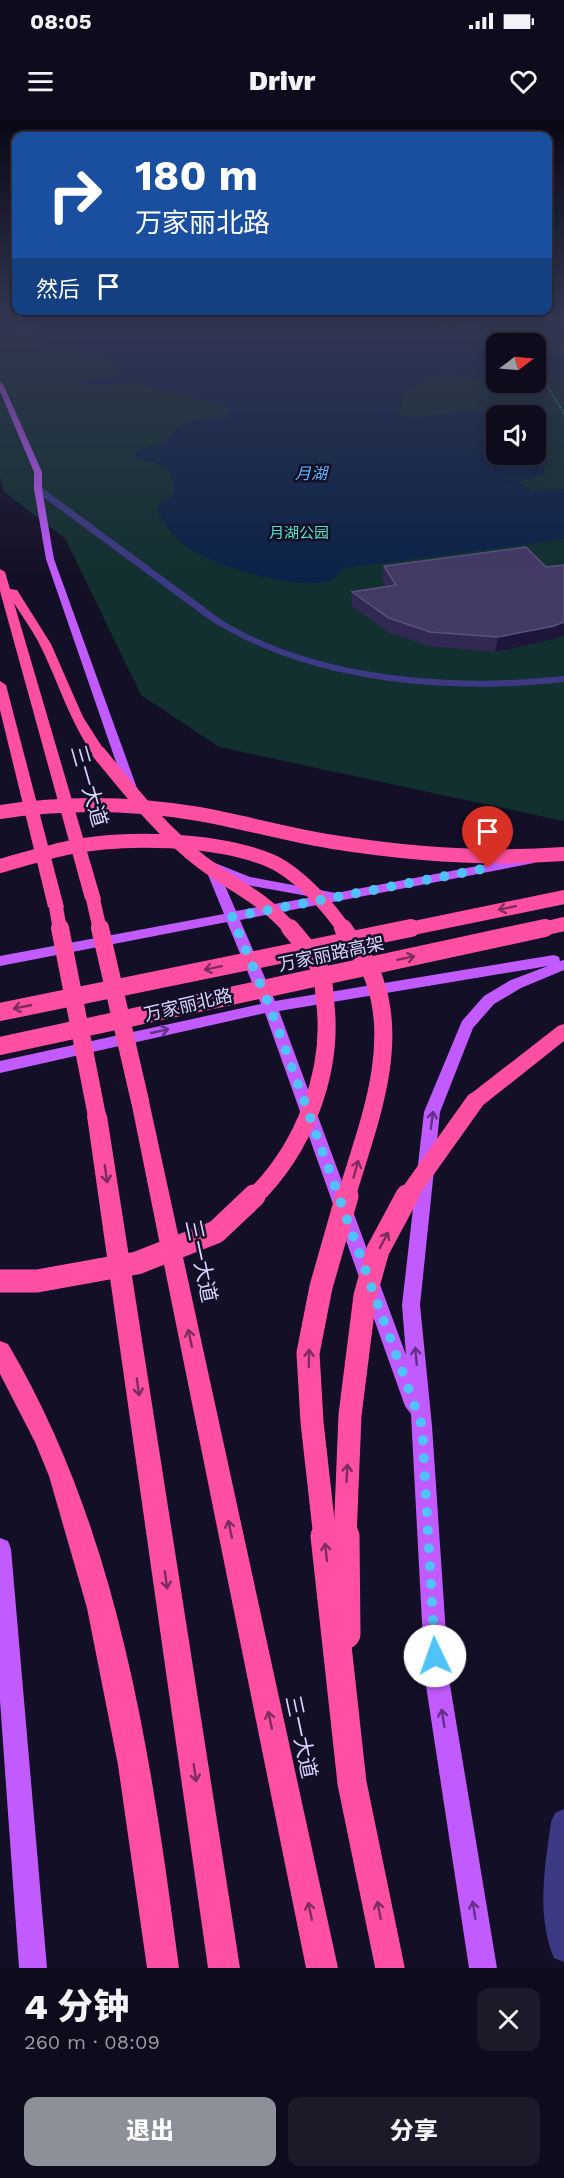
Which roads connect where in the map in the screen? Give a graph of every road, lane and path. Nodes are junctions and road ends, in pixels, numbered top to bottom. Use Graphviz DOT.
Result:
graph roads {
  1 [pos="8,402"];
  2 [pos="38,489"];
  3 [pos="0,571"];
  4 [pos="564,679"];
  5 [pos="0,685"];
  6 [pos="0,812"];
  7 [pos="564,853"];
  8 [pos="210,865"];
  9 [pos="0,866"];
  10 [pos="337,897"];
  11 [pos="564,897"];
  12 [pos="232,917"];
  13 [pos="564,924"];
  14 [pos="564,958"];
  15 [pos="0,961"];
  16 [pos="564,965"];
  17 [pos="270,1007"];
  18 [pos="0,1012"];
  19 [pos="564,1031"];
  20 [pos="0,1046"];
  21 [pos="0,1067"];
  22 [pos="0,1281"];
  23 [pos="0,1352"];
  24 [pos="422,1426"];
  25 [pos="0,1549"];
  26 [pos="352,1783"];
  27 [pos="564,1822"];
  28 [pos="564,1948"];
  29 [pos="33,1968"];
  30 [pos="163,1968"];
  31 [pos="224,1968"];
  32 [pos="322,1968"];
  33 [pos="390,1968"];
  34 [pos="483,1968"];
  1 -- 2 [label="main road"];
  2 -- 4 [label="street"];
  2 -- 8 [label="main road"];
  3 -- 22 [label="highway, bridge"];
  32 -- 3 [label="highway, 三一大道, one-way, bridge"];
  5 -- 31 [label="highway, one-way, bridge"];
  6 -- 7 [label="highway, bridge"];
  7 -- 10 [label="main road"];
  8 -- 10 [label="main road"];
  8 -- 12 [label="main road"];
  26 -- 9 [label="highway, one-way, bridge"];
  10 -- 12 [label="main road"];
  11 -- 18 [label="highway, 万家丽路高架, one-way, bridge"];
  12 -- 15 [label="main road"];
  12 -- 17 [label="main road"];
  20 -- 13 [label="highway, 万家丽路高架, one-way, bridge"];
  14 -- 17 [label="main road, 万家丽北路"];
  24 -- 16 [label="main road, one-way"];
  21 -- 17 [label="main road, 万家丽北路, one-way"];
  17 -- 24 [label="main road"];
  26 -- 19 [label="highway, one-way, bridge"];
  23 -- 30 [label="highway"];
  34 -- 24 [label="main road, one-way"];
  25 -- 29 [label="main road"];
  33 -- 26 [label="highway, one-way, bridge"];
  27 -- 28 [label="street"];
}
